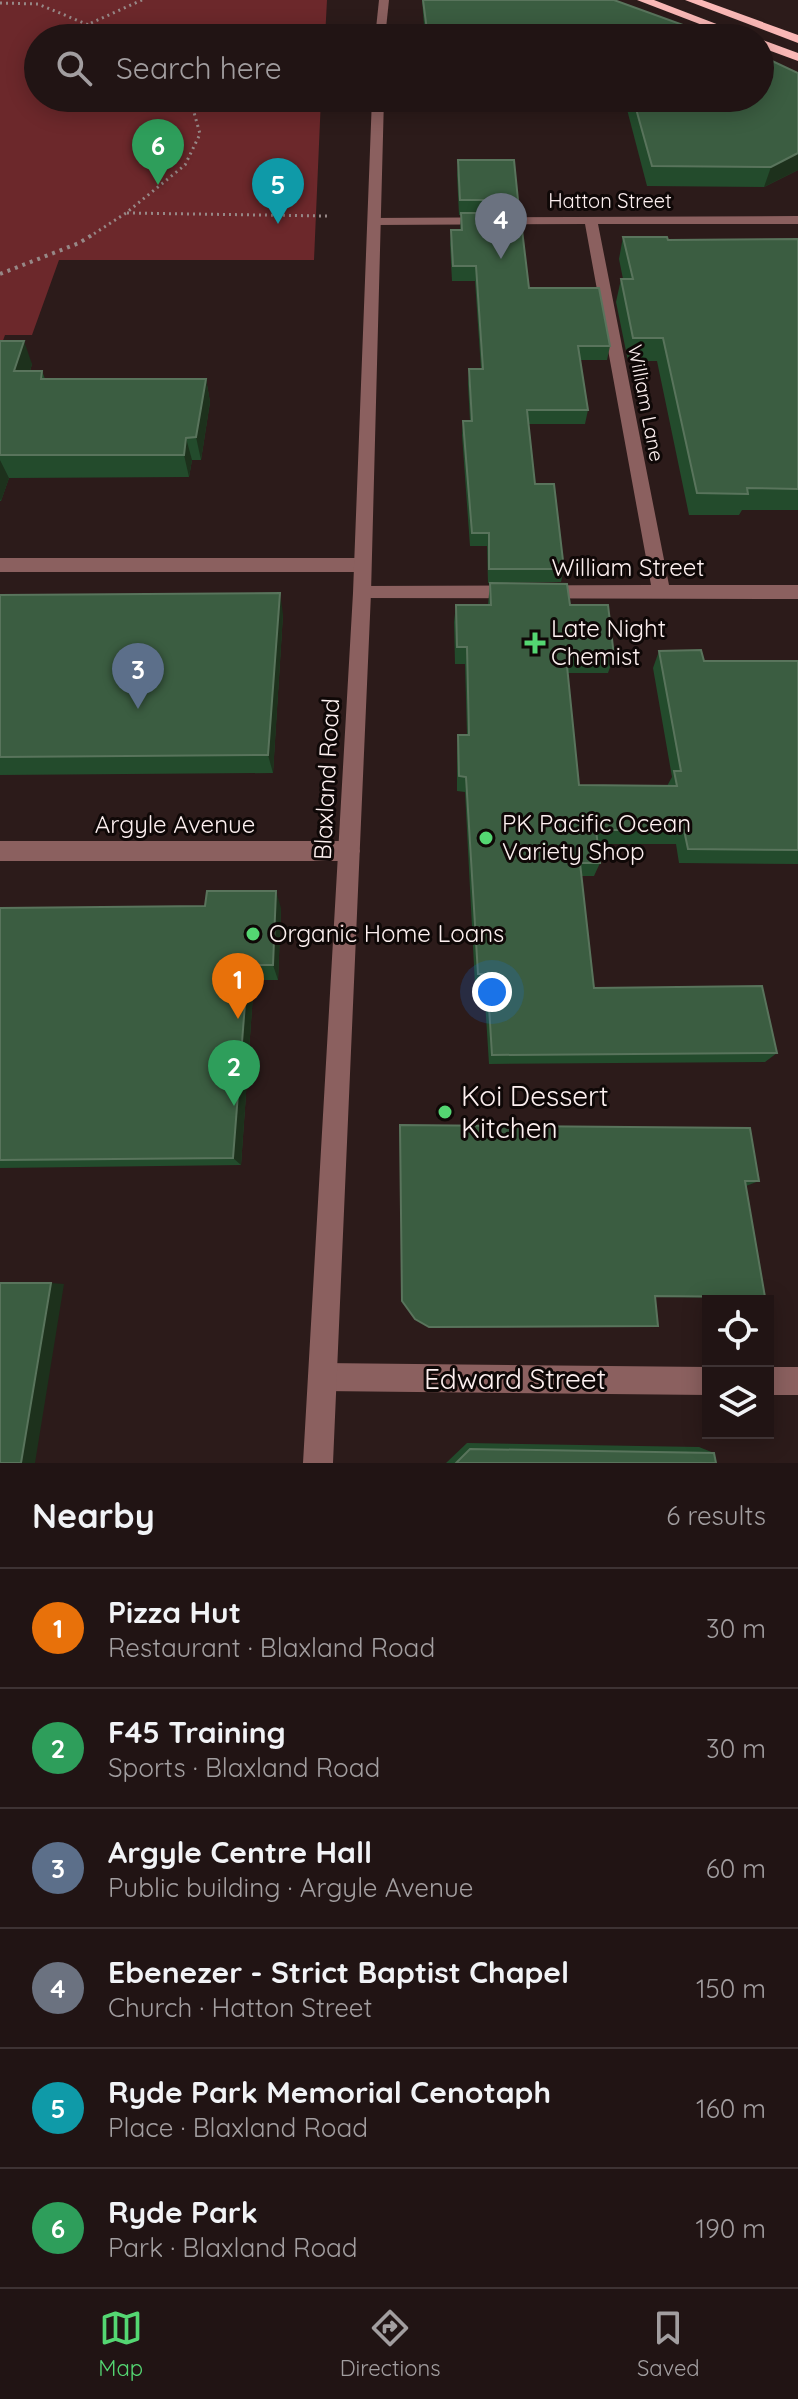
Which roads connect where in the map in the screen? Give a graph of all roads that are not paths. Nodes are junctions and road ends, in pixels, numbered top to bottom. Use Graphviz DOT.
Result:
graph roads {
  1 [pos="384,0"];
  2 [pos="643,0"];
  3 [pos="691,0"];
  4 [pos="714,5"];
  5 [pos="381,24"];
  6 [pos="709,24"];
  7 [pos="761,24"];
  8 [pos="774,29"];
  9 [pos="798,39"];
  10 [pos="774,48"];
  11 [pos="798,57"];
  12 [pos="378,112"];
  13 [pos="798,220"];
  14 [pos="375,221"];
  15 [pos="591,221"];
  16 [pos="0,565"];
  17 [pos="362,565"];
  18 [pos="661,592"];
  19 [pos="798,592"];
  20 [pos="362,593"];
  21 [pos="0,851"];
  22 [pos="349,851"];
  23 [pos="322,1377"];
  24 [pos="702,1381"];
  25 [pos="774,1381"];
  26 [pos="798,1381"];
  27 [pos="318,1463"];
  1 -- 5 [label="street"];
  2 -- 6 [label="highway"];
  3 -- 4 [label="highway"];
  4 -- 7 [label="highway"];
  8 -- 9 [label="highway"];
  10 -- 11 [label="highway"];
  12 -- 14 [label="street, Blaxland Road"];
  13 -- 15 [label="street, Hatton Street"];
  14 -- 15 [label="street, Hatton Street"];
  14 -- 17 [label="street, Blaxland Road"];
  15 -- 18 [label="street, William Lane"];
  16 -- 17 [label="street"];
  17 -- 20 [label="street, Blaxland Road"];
  18 -- 19 [label="street, William Street"];
  18 -- 20 [label="street, William Street"];
  20 -- 22 [label="street, Blaxland Road"];
  21 -- 22 [label="street, Argyle Avenue"];
  22 -- 23 [label="street, Blaxland Road"];
  23 -- 24 [label="street, Edward Street"];
  23 -- 27 [label="street, Blaxland Road"];
  25 -- 26 [label="street"];
}
